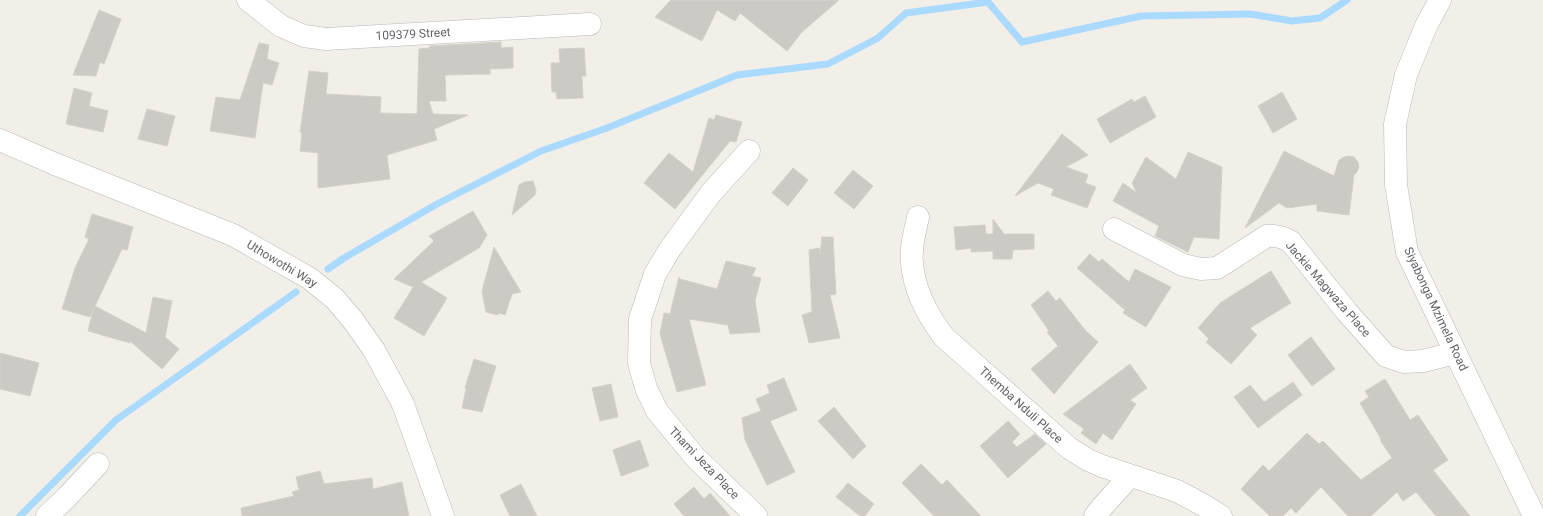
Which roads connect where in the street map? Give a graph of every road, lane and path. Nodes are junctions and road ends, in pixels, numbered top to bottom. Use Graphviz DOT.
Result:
graph roads {
  1 [pos="248,0"];
  2 [pos="1440,0"];
  3 [pos="590,24"];
  4 [pos="0,140"];
  5 [pos="749,151"];
  6 [pos="918,217"];
  7 [pos="1114,229"];
  8 [pos="1456,353"];
  9 [pos="98,464"];
  10 [pos="1130,476"];
  11 [pos="47,516"];
  12 [pos="443,516"];
  13 [pos="756,516"];
  14 [pos="1095,516"];
  15 [pos="1221,516"];
  16 [pos="1534,516"];
  1 -- 3 [label="street, 109379 Street"];
  2 -- 8 [label="street, Siyabonga Mzimela Road"];
  4 -- 12 [label="street, Uthowothi Way"];
  5 -- 13 [label="street, Thami Jeza Place"];
  6 -- 10 [label="street, Themba Nduli Place"];
  7 -- 8 [label="street, Jackie Magwaza Place"];
  8 -- 16 [label="street, Siyabonga Mzimela Road"];
  9 -- 11 [label="street"];
  10 -- 14 [label="street"];
  10 -- 15 [label="street, Themba Nduli Place"];
}
